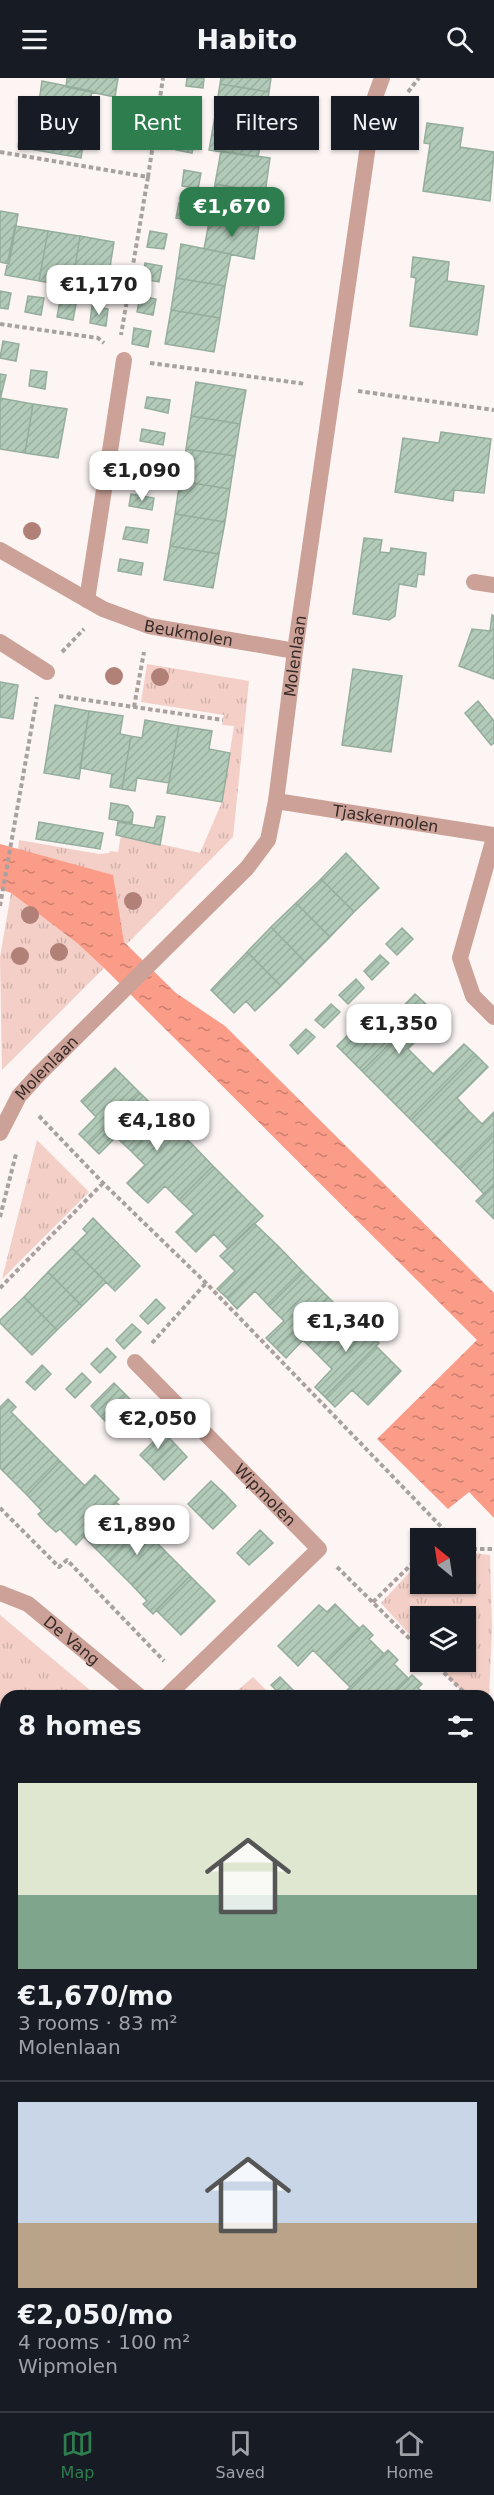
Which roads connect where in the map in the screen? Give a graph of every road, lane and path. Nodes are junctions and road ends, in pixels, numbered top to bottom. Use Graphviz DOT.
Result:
graph roads {
  1 [pos="163,78"];
  2 [pos="382,78"];
  3 [pos="0,152"];
  4 [pos="148,177"];
  5 [pos="0,324"];
  6 [pos="121,356"];
  7 [pos="333,388"];
  8 [pos="494,410"];
  9 [pos="0,550"];
  10 [pos="474,582"];
  11 [pos="494,585"];
  12 [pos="87,600"];
  13 [pos="103,609"];
  14 [pos="149,626"];
  15 [pos="0,642"];
  16 [pos="295,651"];
  17 [pos="46,672"];
  18 [pos="38,693"];
  19 [pos="134,707"];
  20 [pos="223,720"];
  21 [pos="276,801"];
  22 [pos="494,837"];
  23 [pos="0,906"];
  24 [pos="494,1017"];
  25 [pos="19,1096"];
  26 [pos="0,1133"];
  27 [pos="17,1148"];
  28 [pos="103,1183"];
  29 [pos="0,1217"];
  30 [pos="206,1283"];
  31 [pos="0,1288"];
  32 [pos="135,1362"];
  33 [pos="0,1508"];
  34 [pos="442,1528"];
  35 [pos="319,1549"];
  36 [pos="476,1549"];
  37 [pos="494,1549"];
  38 [pos="410,1566"];
  39 [pos="0,1593"];
  40 [pos="373,1602"];
  41 [pos="410,1639"];
  42 [pos="443,1672"];
  43 [pos="183,1681"];
  44 [pos="132,1690"];
  45 [pos="173,1690"];
  46 [pos="462,1690"];
  1 -- 4 [label="path"];
  2 -- 7 [label="street, Molenlaan"];
  3 -- 4 [label="path"];
  4 -- 6 [label="path"];
  5 -- 6 [label="path"];
  6 -- 7 [label="path"];
  6 -- 12 [label="street"];
  7 -- 8 [label="path"];
  7 -- 16 [label="street, Molenlaan"];
  9 -- 12 [label="street, Beukmolen"];
  10 -- 11 [label="street"];
  12 -- 13 [label="street, Beukmolen"];
  13 -- 14 [label="street, Beukmolen"];
  13 -- 17 [label="path"];
  14 -- 16 [label="street, Beukmolen"];
  14 -- 19 [label="path"];
  15 -- 17 [label="street"];
  16 -- 21 [label="street, Molenlaan"];
  17 -- 18 [label="path"];
  18 -- 19 [label="path"];
  18 -- 23 [label="path"];
  19 -- 20 [label="path"];
  21 -- 22 [label="street, Tjaskermolen"];
  21 -- 25 [label="street, Molenlaan"];
  22 -- 24 [label="street, Tjaskermolen"];
  25 -- 26 [label="street, Molenlaan"];
  25 -- 28 [label="path"];
  27 -- 29 [label="path"];
  28 -- 30 [label="path"];
  28 -- 31 [label="path"];
  30 -- 32 [label="path"];
  30 -- 34 [label="path"];
  32 -- 35 [label="street, Wipmolen"];
  33 -- 43 [label="path"];
  35 -- 40 [label="path"];
  35 -- 43 [label="street"];
  36 -- 37 [label="path"];
  38 -- 40 [label="path"];
  39 -- 44 [label="street, De Vang"];
  40 -- 41 [label="path"];
  42 -- 46 [label="path"];
  43 -- 45 [label="street"];
}
